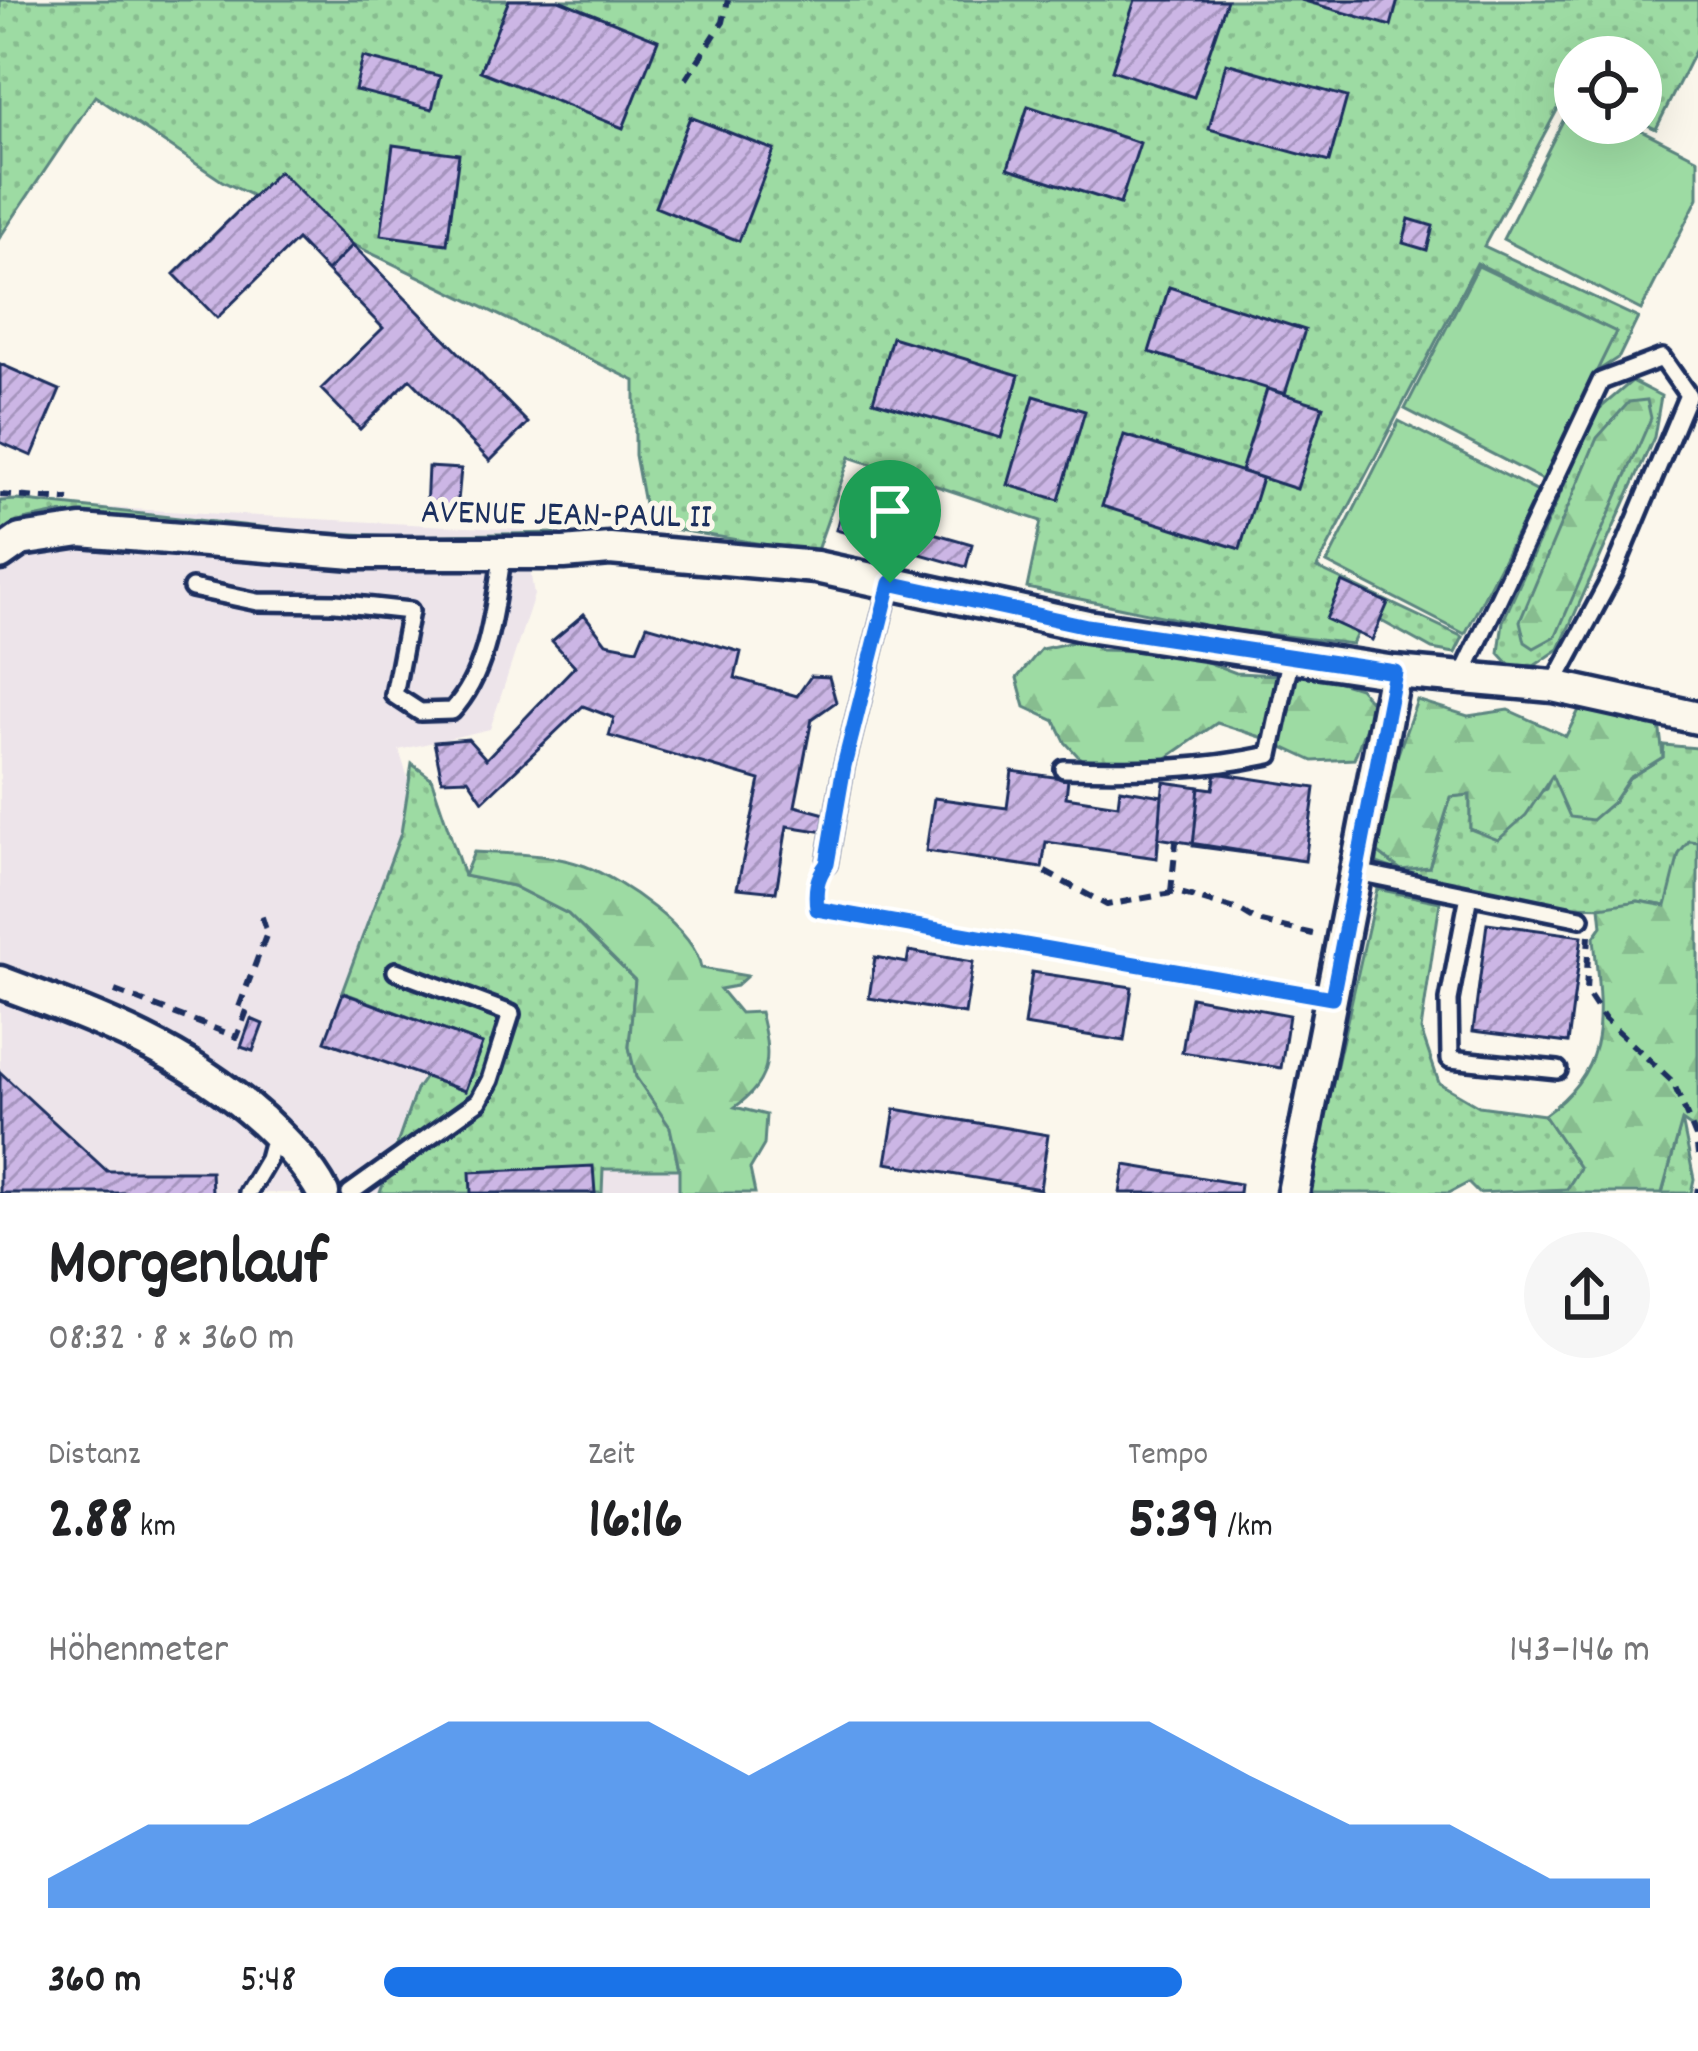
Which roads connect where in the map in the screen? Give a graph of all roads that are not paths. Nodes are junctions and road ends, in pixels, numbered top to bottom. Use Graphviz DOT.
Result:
graph roads {
  1 [pos="503,553"];
  2 [pos="0,554"];
  3 [pos="890,583"];
  4 [pos="192,588"];
  5 [pos="1291,656"];
  6 [pos="1395,672"];
  7 [pos="1461,678"];
  8 [pos="1553,686"];
  9 [pos="1698,718"];
  10 [pos="1064,769"];
  11 [pos="827,864"];
  12 [pos="1357,872"];
  13 [pos="1469,896"];
  14 [pos="1581,918"];
  15 [pos="396,970"];
  16 [pos="0,982"];
  17 [pos="1558,1070"];
  18 [pos="275,1133"];
  19 [pos="248,1193"];
  20 [pos="322,1193"];
  21 [pos="350,1193"];
  22 [pos="1293,1193"];
  1 -- 2 [label="street, AVENUE JEAN-PAUL II"];
  1 -- 3 [label="street, AVENUE JEAN-PAUL II"];
  1 -- 4 [label="lane"];
  3 -- 5 [label="street, AVENUE JEAN-PAUL II"];
  3 -- 11 [label="lane"];
  5 -- 6 [label="street, AVENUE JEAN-PAUL II"];
  5 -- 10 [label="lane"];
  6 -- 7 [label="street, AVENUE JEAN-PAUL II"];
  6 -- 12 [label="street"];
  7 -- 8 [label="street, AVENUE JEAN-PAUL II"];
  7 -- 8 [label="lane"];
  8 -- 9 [label="street, AVENUE JEAN-PAUL II"];
  12 -- 13 [label="lane"];
  12 -- 22 [label="street"];
  13 -- 14 [label="lane"];
  13 -- 17 [label="lane"];
  15 -- 21 [label="lane"];
  16 -- 18 [label="street"];
  18 -- 19 [label="lane"];
  18 -- 20 [label="street"];
}
